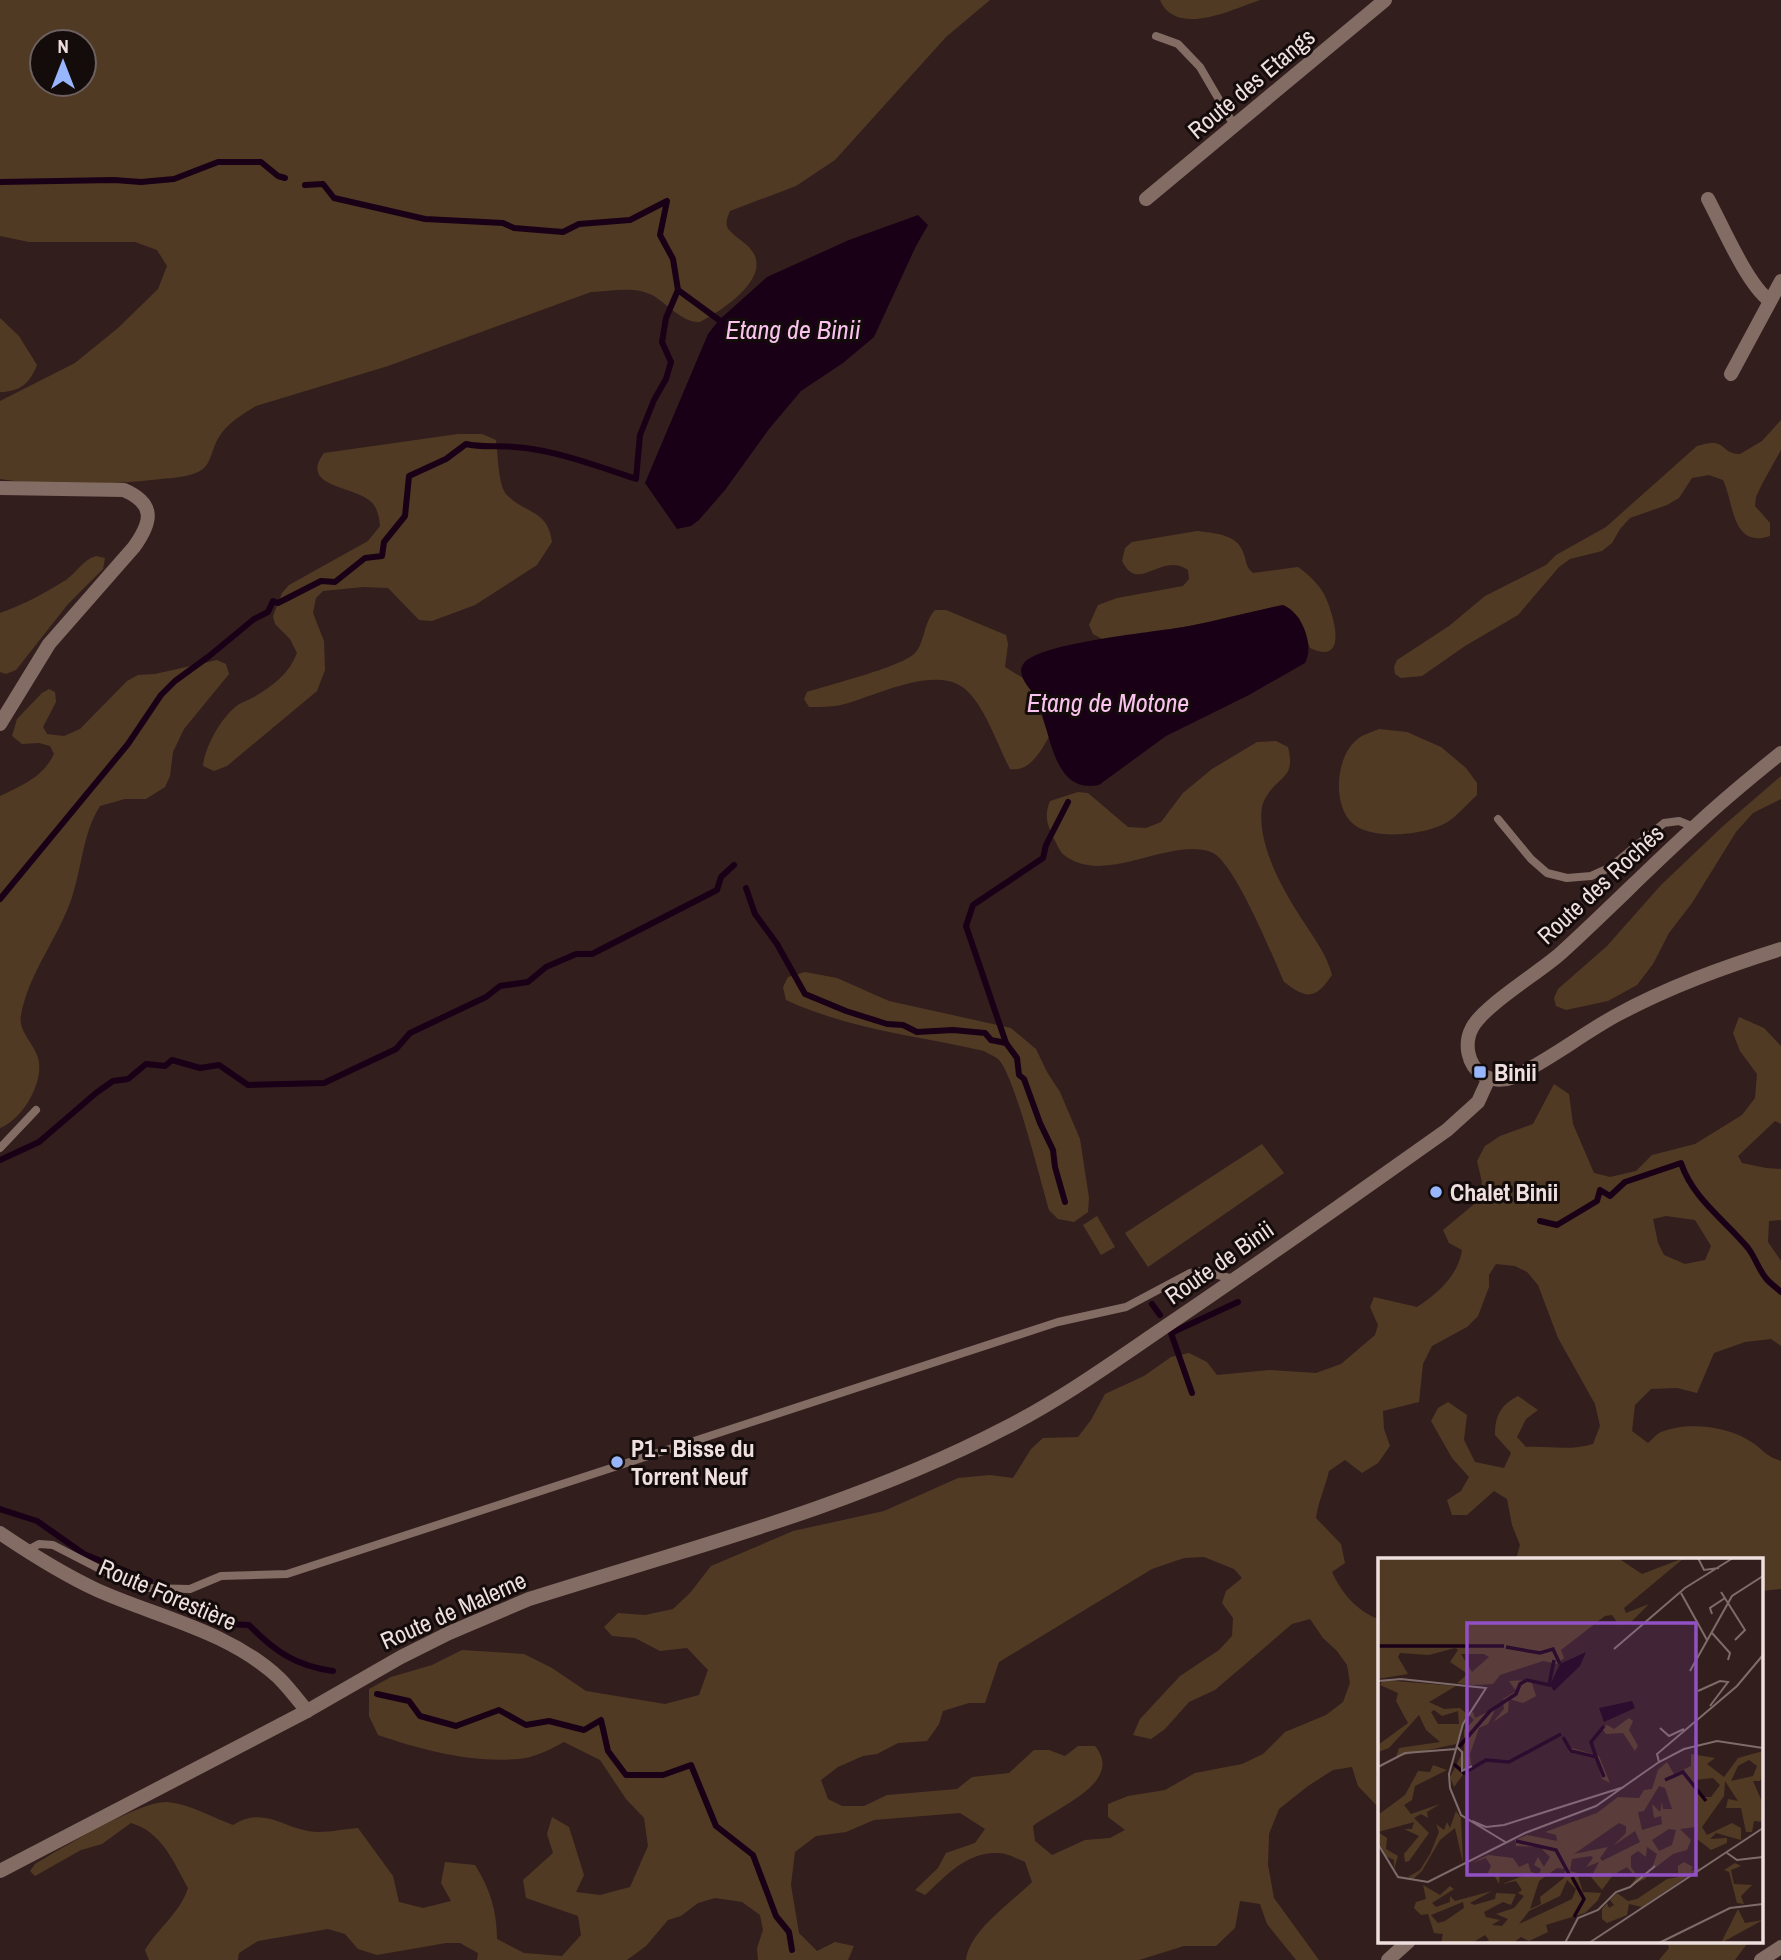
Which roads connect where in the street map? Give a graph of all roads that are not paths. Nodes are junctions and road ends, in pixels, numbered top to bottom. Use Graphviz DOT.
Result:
graph roads {
  1 [pos="1385,0"];
  2 [pos="1156,36"];
  3 [pos="1235,127"];
  4 [pos="1146,199"];
  5 [pos="1708,199"];
  6 [pos="1781,281"];
  7 [pos="1769,300"];
  8 [pos="1731,374"];
  9 [pos="0,488"];
  10 [pos="0,724"];
  11 [pos="1781,753"];
  12 [pos="1498,819"];
  13 [pos="1694,827"];
  14 [pos="1781,949"];
  15 [pos="1489,1078"];
  16 [pos="36,1110"];
  17 [pos="0,1148"];
  18 [pos="1235,1280"];
  19 [pos="951,1454"];
  20 [pos="0,1533"];
  21 [pos="26,1551"];
  22 [pos="307,1711"];
  23 [pos="0,1871"];
  24 [pos="1408,1942"];
  25 [pos="1781,1947"];
  26 [pos="1388,1960"];
  27 [pos="1761,1960"];
  1 -- 3 [label="street, Route des Etangs"];
  2 -- 3 [label="lane"];
  3 -- 4 [label="street, Route des Etangs"];
  5 -- 7 [label="street"];
  6 -- 7 [label="street"];
  7 -- 8 [label="street"];
  9 -- 10 [label="street"];
  11 -- 13 [label="street, Route des Rochés"];
  12 -- 13 [label="lane"];
  13 -- 15 [label="street, Route des Rochés"];
  14 -- 15 [label="street"];
  15 -- 18 [label="street, Route de Binii"];
  16 -- 17 [label="lane"];
  18 -- 19 [label="street, Route de Binii"];
  18 -- 21 [label="lane"];
  19 -- 22 [label="street, Route de Malerne"];
  20 -- 21 [label="street, Route Forestière"];
  21 -- 22 [label="street, Route Forestière"];
  22 -- 23 [label="street, Route de Malerne"];
  24 -- 26 [label="street"];
  25 -- 27 [label="street"];
}
